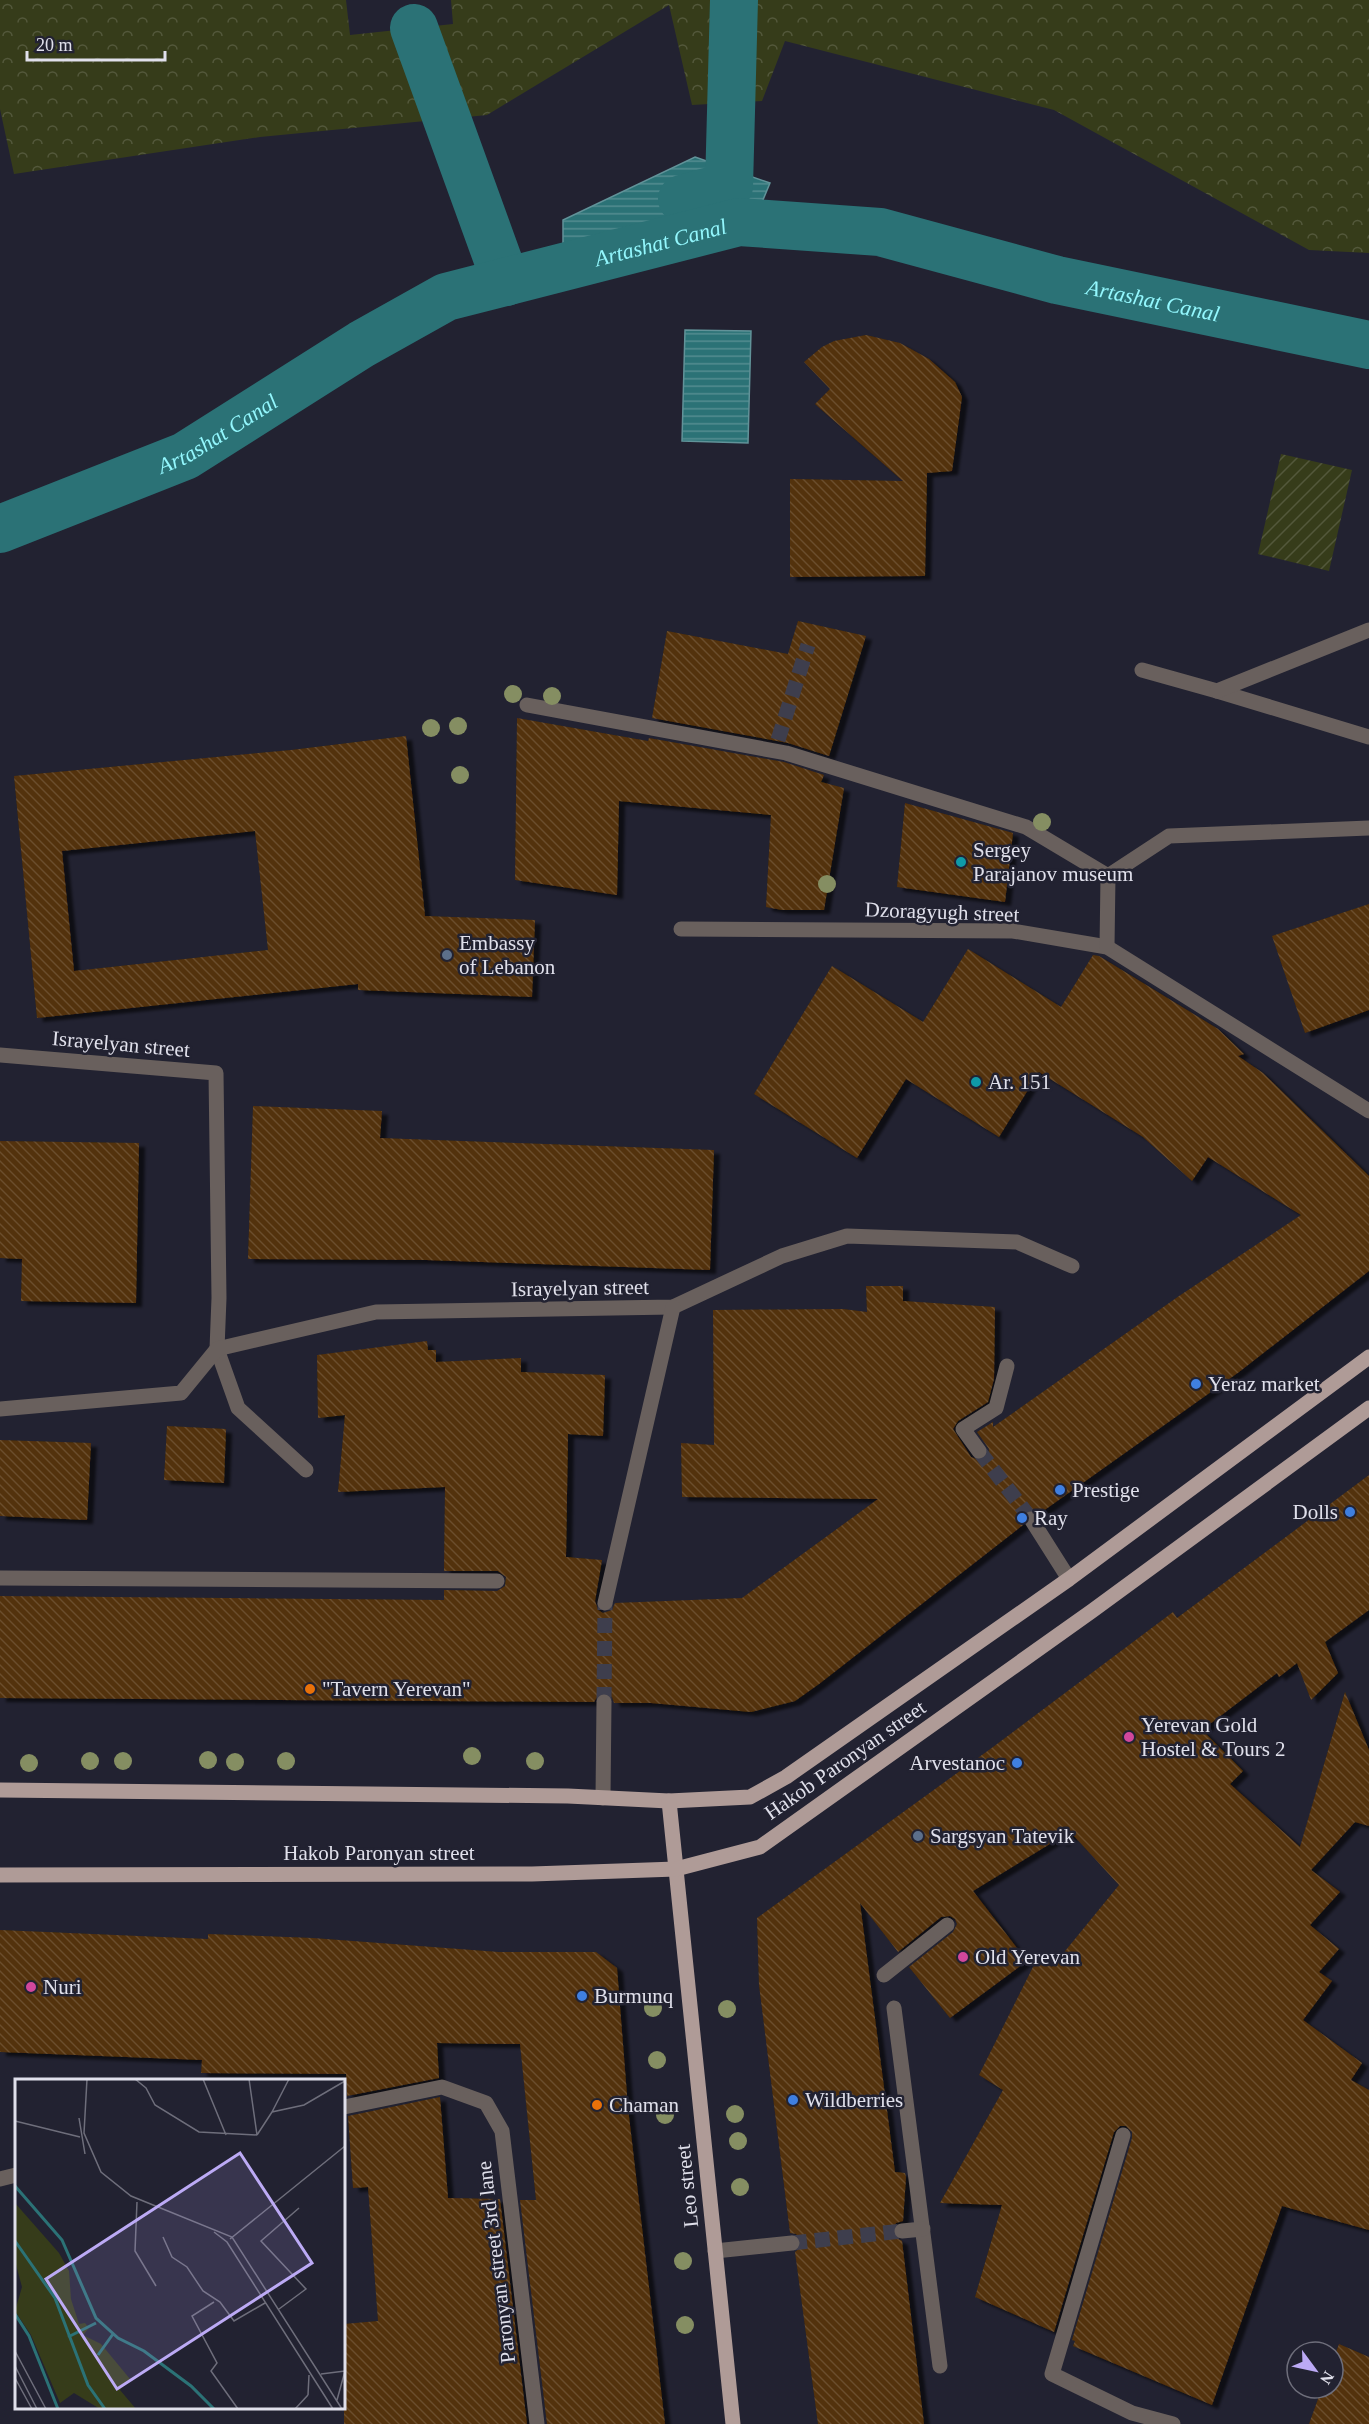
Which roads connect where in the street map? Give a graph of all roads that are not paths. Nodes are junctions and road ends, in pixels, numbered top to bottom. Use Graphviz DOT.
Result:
graph roads {
  1 [pos="1369,630"];
  2 [pos="1142,670"];
  3 [pos="1217,691"];
  4 [pos="527,705"];
  5 [pos="1369,737"];
  6 [pos="1369,828"];
  7 [pos="1108,876"];
  8 [pos="681,929"];
  9 [pos="1107,947"];
  10 [pos="0,1055"];
  11 [pos="1369,1111"];
  12 [pos="1072,1266"];
  13 [pos="673,1307"];
  14 [pos="217,1349"];
  15 [pos="1369,1357"];
  16 [pos="1007,1366"];
  17 [pos="0,1408"];
  18 [pos="1369,1408"];
  19 [pos="980,1451"];
  20 [pos="306,1470"];
  21 [pos="1031,1519"];
  22 [pos="0,1578"];
  23 [pos="1069,1579"];
  24 [pos="497,1581"];
  25 [pos="605,1603"];
  26 [pos="604,1702"];
  27 [pos="0,1790"];
  28 [pos="603,1798"];
  29 [pos="669,1801"];
  30 [pos="676,1869"];
  31 [pos="0,1875"];
  32 [pos="947,1925"];
  33 [pos="884,1975"];
  34 [pos="894,2008"];
  35 [pos="345,2107"];
  36 [pos="1123,2135"];
  37 [pos="15,2175"];
  38 [pos="0,2179"];
  39 [pos="923,2229"];
  40 [pos="902,2231"];
  41 [pos="792,2243"];
  42 [pos="715,2251"];
  43 [pos="940,2366"];
  44 [pos="537,2424"];
  45 [pos="733,2424"];
  46 [pos="1173,2424"];
  1 -- 3 [label="street"];
  2 -- 3 [label="street"];
  3 -- 5 [label="street"];
  4 -- 7 [label="street"];
  6 -- 7 [label="street"];
  7 -- 9 [label="street"];
  8 -- 9 [label="street, Dzoragyugh street"];
  9 -- 11 [label="street, Dzoragyugh street"];
  10 -- 14 [label="street, Israyelyan street"];
  12 -- 13 [label="street, Israyelyan street"];
  13 -- 14 [label="street, Israyelyan street"];
  13 -- 25 [label="street"];
  14 -- 17 [label="street"];
  14 -- 20 [label="street"];
  15 -- 23 [label="main road, Hakob Paronyan street"];
  16 -- 19 [label="street"];
  18 -- 30 [label="main road, Hakob Paronyan street"];
  21 -- 23 [label="street"];
  22 -- 24 [label="street"];
  23 -- 29 [label="main road, Hakob Paronyan street"];
  26 -- 28 [label="street"];
  27 -- 28 [label="main road, Hakob Paronyan street"];
  28 -- 29 [label="main road, Hakob Paronyan street"];
  29 -- 30 [label="main road, Leo street"];
  30 -- 31 [label="main road, Hakob Paronyan street"];
  30 -- 42 [label="main road, Leo street"];
  32 -- 33 [label="street"];
  34 -- 39 [label="street"];
  35 -- 44 [label="street, Paronyan street 3rd lane"];
  36 -- 46 [label="street"];
  37 -- 38 [label="street"];
  39 -- 40 [label="street"];
  39 -- 43 [label="street"];
  41 -- 42 [label="street"];
  42 -- 45 [label="main road, Leo street"];
}
